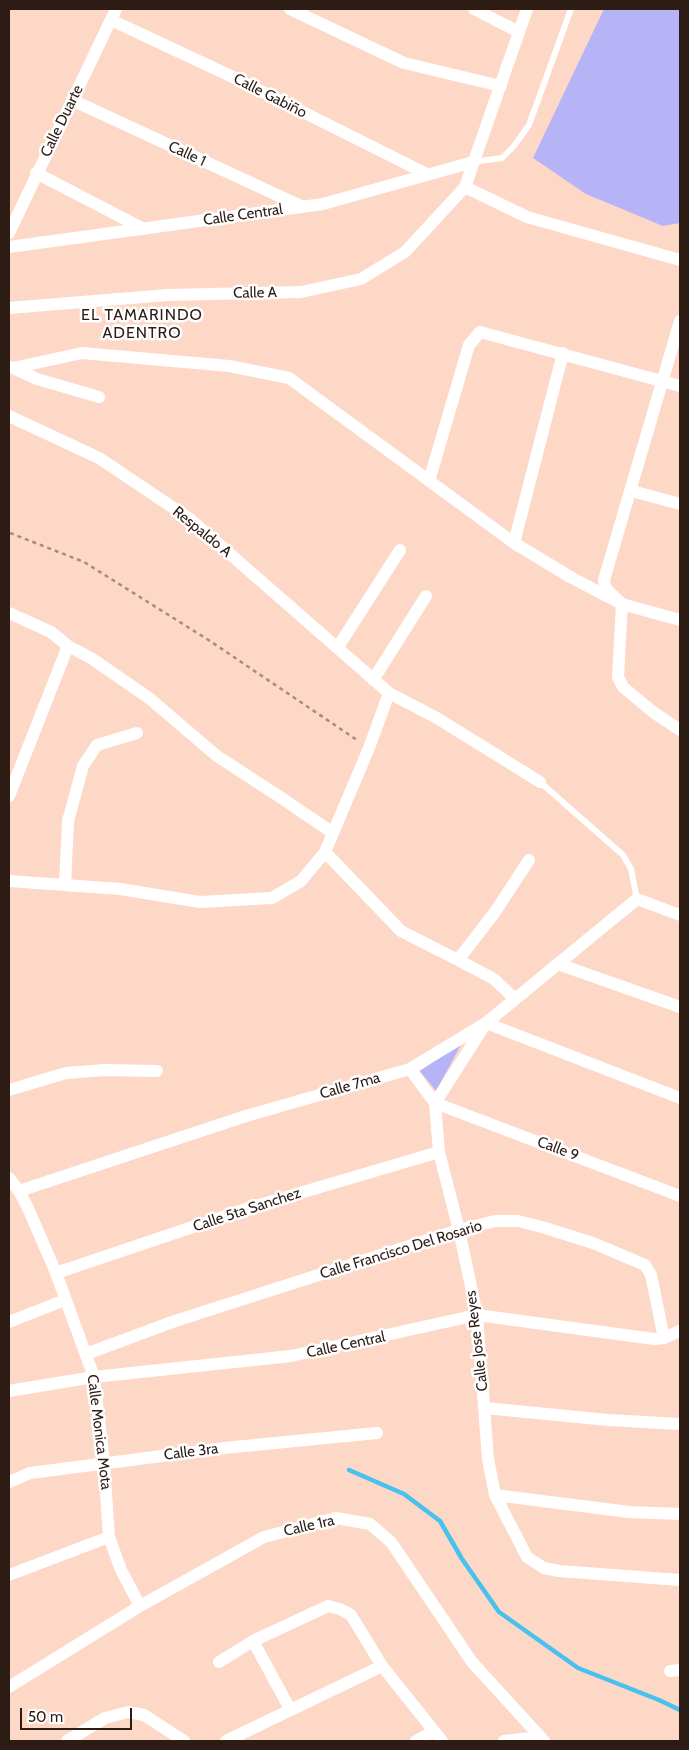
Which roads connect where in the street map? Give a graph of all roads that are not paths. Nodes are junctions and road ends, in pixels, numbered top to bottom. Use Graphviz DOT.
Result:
graph roads {
  1 [pos="290,9"];
  2 [pos="474,9"];
  3 [pos="527,9"];
  4 [pos="572,9"];
  5 [pos="114,14"];
  6 [pos="520,32"];
  7 [pos="500,86"];
  8 [pos="72,100"];
  9 [pos="473,162"];
  10 [pos="36,173"];
  11 [pos="427,174"];
  12 [pos="465,187"];
  13 [pos="303,207"];
  14 [pos="144,228"];
  15 [pos="9,233"];
  16 [pos="9,247"];
  17 [pos="680,260"];
  18 [pos="9,308"];
  19 [pos="680,321"];
  20 [pos="564,353"];
  21 [pos="11,367"];
  22 [pos="662,380"];
  23 [pos="680,386"];
  24 [pos="99,397"];
  25 [pos="9,416"];
  26 [pos="429,481"];
  27 [pos="632,491"];
  28 [pos="680,504"];
  29 [pos="514,543"];
  30 [pos="400,550"];
  31 [pos="426,596"];
  32 [pos="622,604"];
  33 [pos="9,613"];
  34 [pos="680,620"];
  35 [pos="68,646"];
  36 [pos="338,647"];
  37 [pos="373,680"];
  38 [pos="389,693"];
  39 [pos="680,730"];
  40 [pos="137,733"];
  41 [pos="540,782"];
  42 [pos="9,796"];
  43 [pos="333,833"];
  44 [pos="325,852"];
  45 [pos="529,860"];
  46 [pos="9,881"];
  47 [pos="65,885"];
  48 [pos="637,899"];
  49 [pos="680,915"];
  50 [pos="458,960"];
  51 [pos="558,964"];
  52 [pos="515,999"];
  53 [pos="680,1008"];
  54 [pos="486,1023"];
  55 [pos="410,1069"];
  56 [pos="157,1071"];
  57 [pos="9,1090"];
  58 [pos="680,1098"];
  59 [pos="435,1103"];
  60 [pos="439,1152"];
  61 [pos="9,1178"];
  62 [pos="18,1190"];
  63 [pos="680,1196"];
  64 [pos="459,1230"];
  65 [pos="56,1272"];
  66 [pos="65,1300"];
  67 [pos="477,1315"];
  68 [pos="10,1318"];
  69 [pos="680,1331"];
  70 [pos="664,1338"];
  71 [pos="86,1354"];
  72 [pos="94,1377"];
  73 [pos="9,1391"];
  74 [pos="485,1408"];
  75 [pos="680,1424"];
  76 [pos="377,1433"];
  77 [pos="104,1462"];
  78 [pos="9,1482"];
  79 [pos="495,1496"];
  80 [pos="680,1514"];
  81 [pos="109,1537"];
  82 [pos="9,1575"];
  83 [pos="680,1580"];
  84 [pos="140,1606"];
  85 [pos="253,1641"];
  86 [pos="219,1662"];
  87 [pos="382,1666"];
  88 [pos="9,1687"];
  89 [pos="290,1710"];
  90 [pos="434,1731"];
  91 [pos="542,1739"];
  92 [pos="68,1741"];
  93 [pos="184,1741"];
  94 [pos="226,1741"];
  95 [pos="416,1741"];
  96 [pos="442,1741"];
  97 [pos="504,1741"];
  1 -- 7 [label="street"];
  2 -- 6 [label="street"];
  3 -- 6 [label="street"];
  4 -- 9 [label="lane"];
  5 -- 8 [label="street, Calle Duarte"];
  5 -- 11 [label="street, Calle Gabiño"];
  6 -- 7 [label="street"];
  7 -- 9 [label="street"];
  8 -- 10 [label="street, Calle Duarte"];
  8 -- 13 [label="street, Calle 1"];
  9 -- 11 [label="street, Calle Central"];
  9 -- 12 [label="street"];
  10 -- 14 [label="street"];
  10 -- 15 [label="street, Calle Duarte"];
  11 -- 13 [label="street, Calle Central"];
  12 -- 17 [label="street"];
  12 -- 18 [label="street, Calle A"];
  13 -- 14 [label="street, Calle Central"];
  14 -- 16 [label="street, Calle Central"];
  19 -- 22 [label="street"];
  20 -- 22 [label="street"];
  20 -- 26 [label="street"];
  20 -- 29 [label="street"];
  21 -- 24 [label="street"];
  21 -- 26 [label="street"];
  22 -- 23 [label="street"];
  22 -- 27 [label="street"];
  25 -- 36 [label="street, Respaldo A"];
  26 -- 29 [label="street"];
  27 -- 28 [label="street"];
  27 -- 32 [label="street"];
  29 -- 32 [label="street"];
  30 -- 36 [label="street"];
  31 -- 37 [label="street"];
  32 -- 34 [label="street"];
  32 -- 39 [label="street"];
  33 -- 35 [label="street"];
  35 -- 42 [label="street"];
  35 -- 43 [label="street"];
  36 -- 37 [label="street, Respaldo A"];
  37 -- 38 [label="street, Respaldo A"];
  38 -- 41 [label="street, Respaldo A"];
  38 -- 43 [label="street"];
  40 -- 47 [label="street"];
  41 -- 48 [label="lane"];
  43 -- 44 [label="street"];
  44 -- 47 [label="street"];
  44 -- 50 [label="street"];
  45 -- 50 [label="street"];
  46 -- 47 [label="street"];
  48 -- 49 [label="street"];
  48 -- 51 [label="street, Calle 7ma"];
  50 -- 52 [label="street"];
  51 -- 52 [label="street, Calle 7ma"];
  51 -- 53 [label="street"];
  52 -- 54 [label="street, Calle 7ma"];
  54 -- 55 [label="street, Calle 7ma"];
  54 -- 58 [label="street"];
  54 -- 59 [label="street"];
  55 -- 59 [label="street"];
  55 -- 62 [label="street, Calle 7ma"];
  56 -- 57 [label="street"];
  59 -- 60 [label="street, Calle Jose Reyes"];
  59 -- 63 [label="street, Calle 9"];
  60 -- 64 [label="street, Calle Jose Reyes"];
  60 -- 65 [label="street, Calle 5ta Sanchez"];
  61 -- 62 [label="street, Calle Monica Mota"];
  62 -- 65 [label="street, Calle Monica Mota"];
  64 -- 67 [label="street, Calle Jose Reyes"];
  64 -- 70 [label="street, Calle Francisco Del Rosario"];
  64 -- 71 [label="street, Calle Francisco Del Rosario"];
  65 -- 66 [label="street, Calle Monica Mota"];
  66 -- 68 [label="street"];
  66 -- 71 [label="street, Calle Monica Mota"];
  67 -- 70 [label="street, Calle Central"];
  67 -- 72 [label="street, Calle Central"];
  67 -- 74 [label="street, Calle Jose Reyes"];
  69 -- 70 [label="street, Calle Central"];
  71 -- 72 [label="street, Calle Monica Mota"];
  72 -- 73 [label="street, Calle Central"];
  72 -- 77 [label="street, Calle Monica Mota"];
  74 -- 75 [label="street"];
  74 -- 79 [label="street, Calle Jose Reyes"];
  76 -- 77 [label="street, Calle 3ra"];
  77 -- 78 [label="street, Calle 3ra"];
  77 -- 81 [label="street, Calle Monica Mota"];
  79 -- 80 [label="street"];
  79 -- 83 [label="street, Calle Jose Reyes"];
  81 -- 82 [label="street"];
  81 -- 84 [label="street, Calle Monica Mota"];
  84 -- 88 [label="street, Calle 1ra"];
  84 -- 91 [label="street, Calle 1ra"];
  85 -- 86 [label="street"];
  85 -- 87 [label="street"];
  85 -- 89 [label="street"];
  87 -- 89 [label="street"];
  87 -- 90 [label="street"];
  89 -- 94 [label="street"];
  90 -- 95 [label="street"];
  90 -- 96 [label="street"];
  91 -- 97 [label="street"];
  92 -- 93 [label="street"];
}
